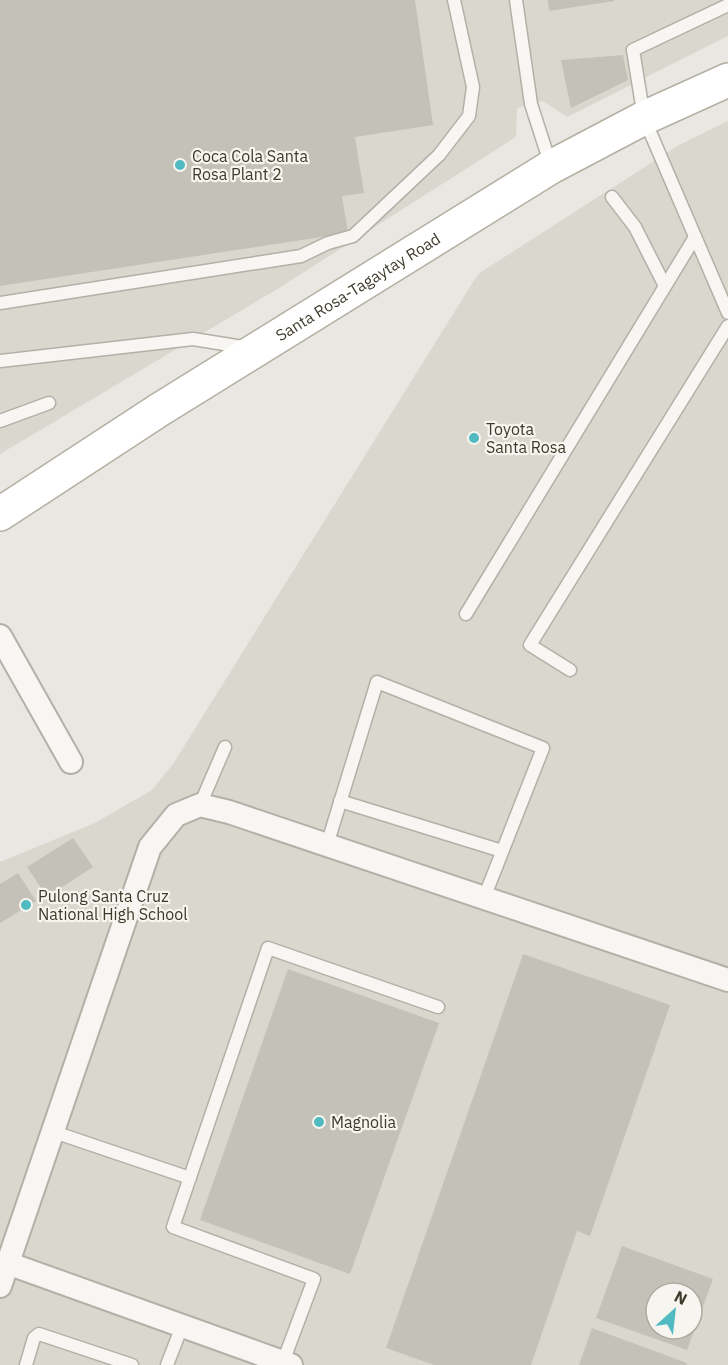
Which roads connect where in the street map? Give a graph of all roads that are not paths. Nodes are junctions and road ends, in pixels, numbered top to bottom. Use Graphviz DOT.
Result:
graph roads {
  1 [pos="454,0"];
  2 [pos="516,0"];
  3 [pos="728,5"];
  4 [pos="728,80"];
  5 [pos="644,118"];
  6 [pos="551,167"];
  7 [pos="612,197"];
  8 [pos="695,237"];
  9 [pos="665,286"];
  10 [pos="0,303"];
  11 [pos="728,313"];
  12 [pos="728,326"];
  13 [pos="256,349"];
  14 [pos="0,361"];
  15 [pos="49,404"];
  16 [pos="0,421"];
  17 [pos="0,514"];
  18 [pos="466,614"];
  19 [pos="0,636"];
  20 [pos="570,670"];
  21 [pos="225,747"];
  22 [pos="71,762"];
  23 [pos="340,801"];
  24 [pos="200,805"];
  25 [pos="327,845"];
  26 [pos="502,851"];
  27 [pos="484,898"];
  28 [pos="728,980"];
  29 [pos="438,1007"];
  30 [pos="51,1131"];
  31 [pos="190,1178"];
  32 [pos="7,1263"];
  33 [pos="0,1286"];
  34 [pos="182,1326"];
  35 [pos="287,1364"];
  36 [pos="26,1365"];
  37 [pos="132,1365"];
  38 [pos="167,1365"];
  1 -- 10 [label="lane"];
  2 -- 6 [label="lane"];
  3 -- 5 [label="lane"];
  4 -- 5 [label="main road, Santa Rosa-Tagaytay Road"];
  5 -- 6 [label="main road, Santa Rosa-Tagaytay Road"];
  5 -- 8 [label="lane"];
  6 -- 13 [label="main road, Santa Rosa-Tagaytay Road"];
  7 -- 9 [label="lane"];
  8 -- 9 [label="lane"];
  8 -- 11 [label="lane"];
  9 -- 18 [label="lane"];
  12 -- 20 [label="lane"];
  13 -- 14 [label="lane"];
  13 -- 17 [label="main road, Santa Rosa-Tagaytay Road"];
  15 -- 16 [label="lane"];
  19 -- 22 [label="street"];
  21 -- 24 [label="lane"];
  23 -- 25 [label="lane"];
  23 -- 26 [label="lane"];
  23 -- 26 [label="lane"];
  24 -- 25 [label="street"];
  24 -- 30 [label="street"];
  25 -- 27 [label="street"];
  26 -- 27 [label="lane"];
  27 -- 28 [label="street"];
  29 -- 31 [label="lane"];
  30 -- 31 [label="lane"];
  30 -- 32 [label="street"];
  31 -- 35 [label="lane"];
  32 -- 33 [label="street"];
  32 -- 34 [label="street"];
  34 -- 35 [label="street"];
  34 -- 38 [label="lane"];
  36 -- 37 [label="lane"];
}
